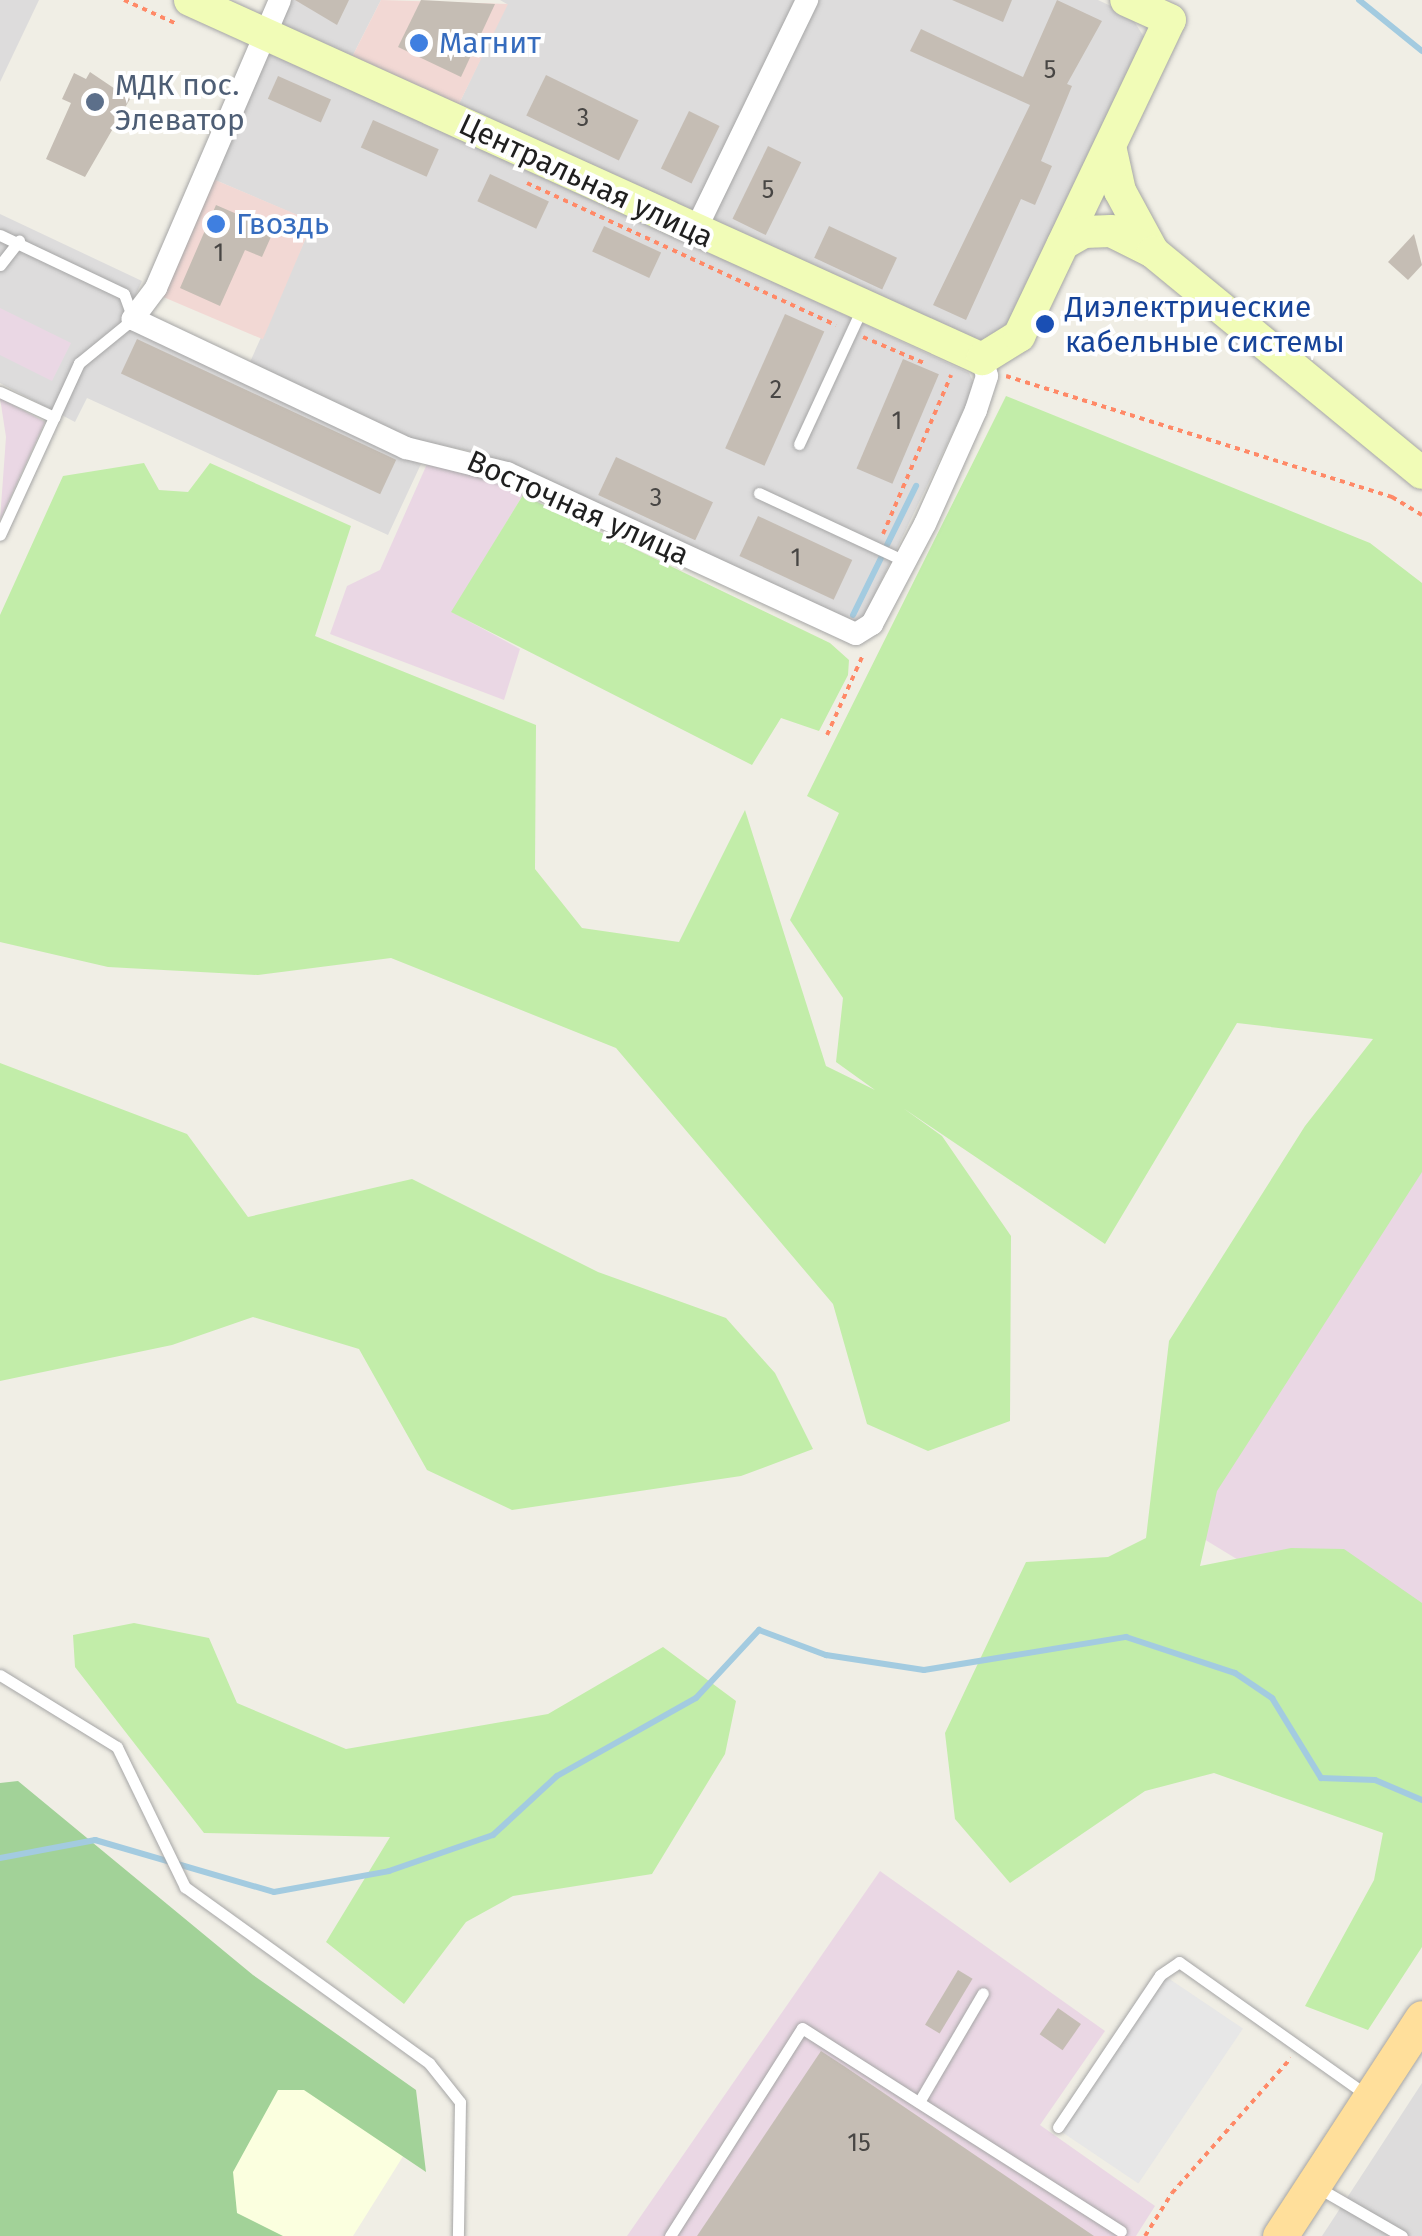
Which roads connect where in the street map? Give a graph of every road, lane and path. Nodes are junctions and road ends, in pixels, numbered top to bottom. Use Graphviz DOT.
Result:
graph roads {
  1 [pos="124,0"];
  2 [pos="150,0"];
  3 [pos="280,0"];
  4 [pos="807,0"];
  5 [pos="1126,0"];
  6 [pos="146,10"];
  7 [pos="1175,10"];
  8 [pos="186,13"];
  9 [pos="264,33"];
  10 [pos="1110,146"];
  11 [pos="517,179"];
  12 [pos="695,231"];
  13 [pos="0,235"];
  14 [pos="20,241"];
  15 [pos="1063,244"];
  16 [pos="1153,252"];
  17 [pos="0,265"];
  18 [pos="133,318"];
  19 [pos="856,320"];
  20 [pos="982,358"];
  21 [pos="0,392"];
  22 [pos="54,418"];
  23 [pos="799,444"];
  24 [pos="1422,473"];
  25 [pos="759,493"];
  26 [pos="1422,515"];
  27 [pos="0,535"];
  28 [pos="877,547"];
  29 [pos="905,560"];
  30 [pos="861,632"];
  31 [pos="826,735"];
  32 [pos="0,1674"];
  33 [pos="983,1993"];
  34 [pos="1422,2018"];
  35 [pos="1302,2048"];
  36 [pos="1370,2097"];
  37 [pos="920,2102"];
  38 [pos="1058,2126"];
  39 [pos="1313,2185"];
  40 [pos="1121,2230"];
  41 [pos="458,2236"];
  42 [pos="670,2236"];
  43 [pos="1145,2236"];
  44 [pos="1280,2236"];
  45 [pos="1402,2236"];
  1 -- 6 [label="path"];
  2 -- 6 [label="path"];
  3 -- 9 [label="street"];
  4 -- 12 [label="street"];
  5 -- 7 [label="street"];
  6 -- 8 [label="path"];
  7 -- 10 [label="street"];
  8 -- 9 [label="street, Центральная улица"];
  9 -- 12 [label="street, Центральная улица"];
  9 -- 18 [label="street"];
  10 -- 15 [label="street"];
  10 -- 16 [label="street"];
  11 -- 19 [label="path"];
  12 -- 19 [label="street, Центральная улица"];
  13 -- 14 [label="lane"];
  14 -- 17 [label="lane"];
  14 -- 18 [label="lane"];
  15 -- 16 [label="street"];
  15 -- 20 [label="street"];
  16 -- 24 [label="street"];
  18 -- 22 [label="lane"];
  18 -- 30 [label="street, Восточная улица"];
  19 -- 20 [label="street, Центральная улица"];
  19 -- 23 [label="lane"];
  19 -- 28 [label="path"];
  20 -- 26 [label="path"];
  20 -- 29 [label="street"];
  21 -- 22 [label="lane"];
  22 -- 27 [label="lane"];
  25 -- 28 [label="lane"];
  28 -- 29 [label="lane"];
  29 -- 30 [label="street"];
  30 -- 31 [label="path"];
  32 -- 41 [label="lane"];
  33 -- 37 [label="lane"];
  34 -- 36 [label="main road"];
  35 -- 36 [label="lane"];
  35 -- 38 [label="lane"];
  35 -- 43 [label="path"];
  36 -- 39 [label="main road"];
  37 -- 40 [label="lane"];
  37 -- 42 [label="lane"];
  39 -- 44 [label="main road"];
  39 -- 45 [label="lane"];
}
